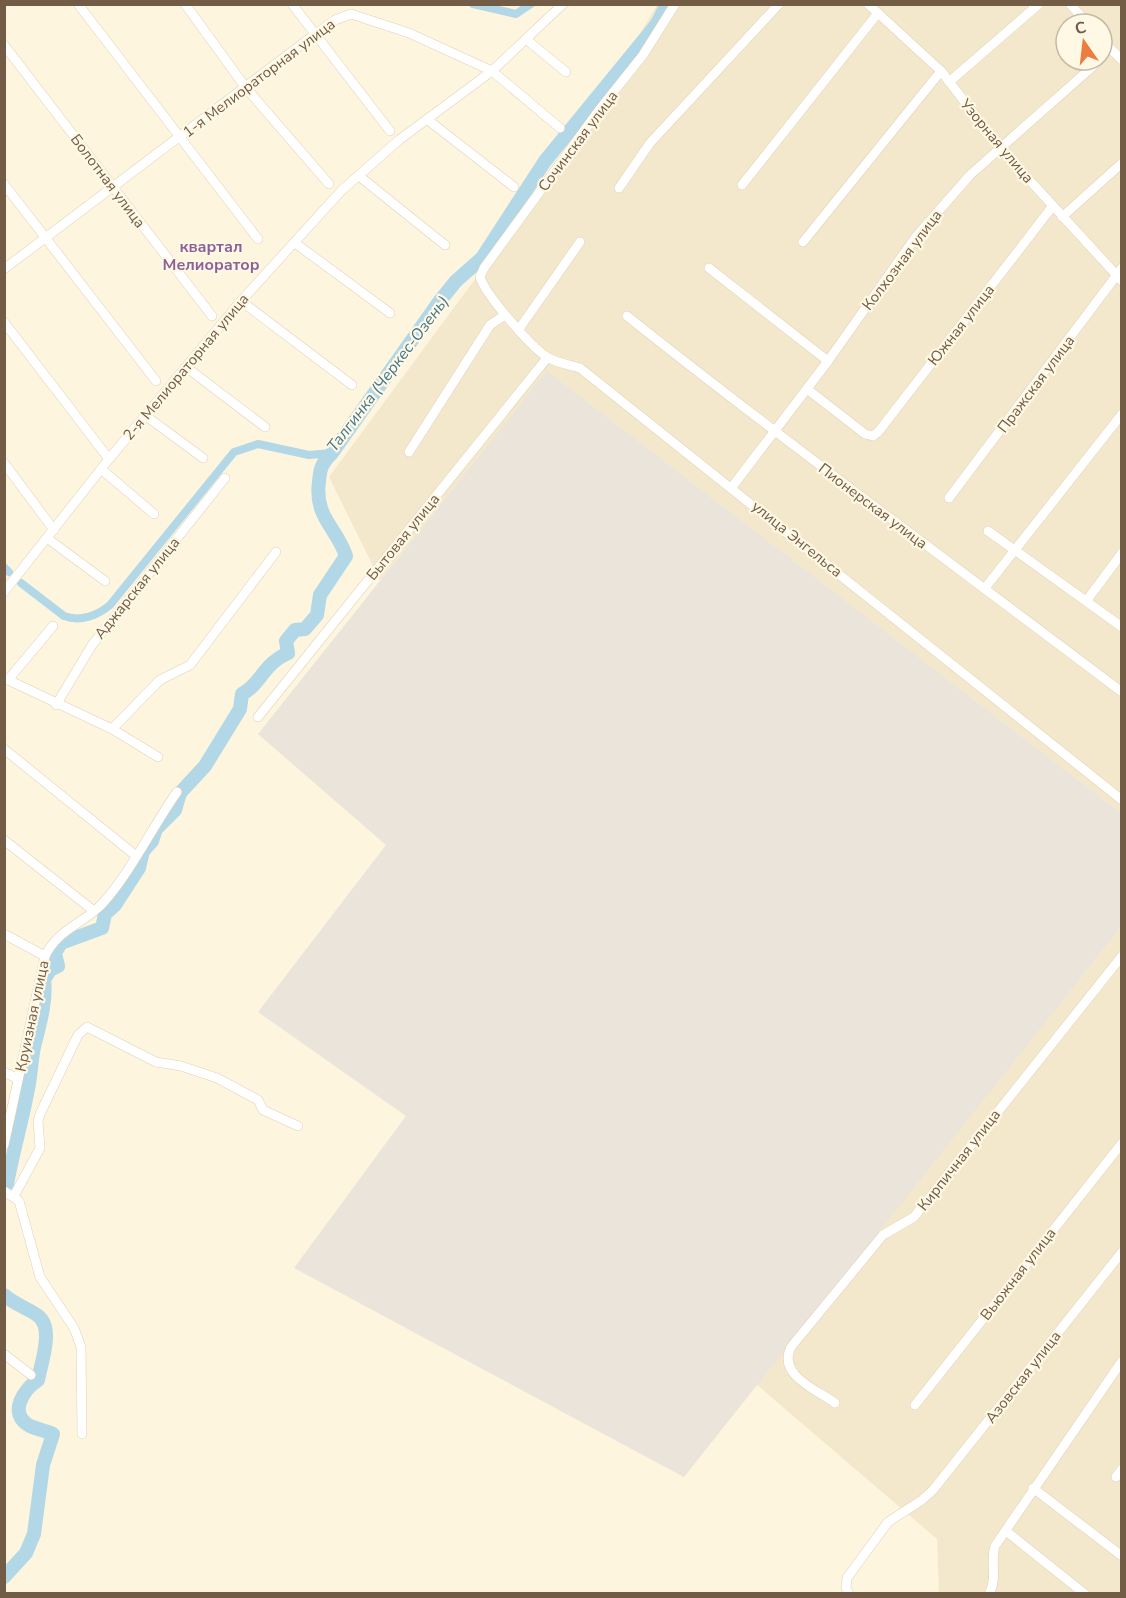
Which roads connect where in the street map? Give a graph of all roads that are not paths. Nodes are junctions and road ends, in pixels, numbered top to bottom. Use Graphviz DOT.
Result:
graph roads {
  1 [pos="78,4"];
  2 [pos="185,4"];
  3 [pos="292,4"];
  4 [pos="563,4"];
  5 [pos="675,4"];
  6 [pos="779,4"];
  7 [pos="868,4"];
  8 [pos="1039,4"];
  9 [pos="878,14"];
  10 [pos="314,35"];
  11 [pos="527,40"];
  12 [pos="4,45"];
  13 [pos="492,71"];
  14 [pos="941,71"];
  15 [pos="566,72"];
  16 [pos="1087,72"];
  17 [pos="949,82"];
  18 [pos="246,88"];
  19 [pos="428,120"];
  20 [pos="560,128"];
  21 [pos="390,131"];
  22 [pos="180,137"];
  23 [pos="1001,149"];
  24 [pos="1122,163"];
  25 [pos="359,176"];
  26 [pos="4,184"];
  27 [pos="329,184"];
  28 [pos="742,185"];
  29 [pos="112,186"];
  30 [pos="513,187"];
  31 [pos="619,188"];
  32 [pos="1052,207"];
  33 [pos="1062,217"];
  34 [pos="45,237"];
  35 [pos="258,239"];
  36 [pos="580,242"];
  37 [pos="803,242"];
  38 [pos="295,243"];
  39 [pos="445,245"];
  40 [pos="709,268"];
  41 [pos="4,269"];
  42 [pos="1120,274"];
  43 [pos="480,277"];
  44 [pos="241,301"];
  45 [pos="390,313"];
  46 [pos="505,315"];
  47 [pos="212,316"];
  48 [pos="627,316"];
  49 [pos="4,322"];
  50 [pos="519,329"];
  51 [pos="547,358"];
  52 [pos="828,361"];
  53 [pos="186,367"];
  54 [pos="156,381"];
  55 [pos="352,385"];
  56 [pos="807,388"];
  57 [pos="1122,414"];
  58 [pos="146,416"];
  59 [pos="266,426"];
  60 [pos="773,432"];
  61 [pos="409,452"];
  62 [pos="202,458"];
  63 [pos="109,459"];
  64 [pos="4,463"];
  65 [pos="101,469"];
  66 [pos="225,477"];
  67 [pos="732,487"];
  68 [pos="948,498"];
  69 [pos="154,514"];
  70 [pos="54,530"];
  71 [pos="988,531"];
  72 [pos="47,538"];
  73 [pos="1015,550"];
  74 [pos="276,552"];
  75 [pos="1122,554"];
  76 [pos="105,581"];
  77 [pos="985,588"];
  78 [pos="4,592"];
  79 [pos="1087,600"];
  80 [pos="53,626"];
  81 [pos="1122,627"];
  82 [pos="6,679"];
  83 [pos="1122,692"];
  84 [pos="56,705"];
  85 [pos="258,717"];
  86 [pos="112,729"];
  87 [pos="4,749"];
  88 [pos="158,757"];
  89 [pos="177,792"];
  90 [pos="1122,800"];
  91 [pos="4,840"];
  92 [pos="135,855"];
  93 [pos="94,912"];
  94 [pos="4,934"];
  95 [pos="45,956"];
  96 [pos="1122,956"];
  97 [pos="4,1072"];
  98 [pos="18,1079"];
  99 [pos="298,1126"];
  100 [pos="1122,1143"];
  101 [pos="4,1145"];
  102 [pos="4,1191"];
  103 [pos="14,1196"];
  104 [pos="1122,1252"];
  105 [pos="4,1354"];
  106 [pos="1120,1368"];
  107 [pos="31,1375"];
  108 [pos="836,1403"];
  109 [pos="915,1405"];
  110 [pos="82,1434"];
  111 [pos="1033,1488"];
  112 [pos="1006,1531"];
  113 [pos="1122,1556"];
  114 [pos="993,1592"];
  115 [pos="849,1593"];
  116 [pos="1085,1593"];
  1 -- 22 [label="street"];
  2 -- 18 [label="street"];
  3 -- 10 [label="street"];
  4 -- 11 [label="street, 2-я Мелиораторная улица"];
  5 -- 43 [label="street, Сочинская улица"];
  6 -- 31 [label="street"];
  7 -- 9 [label="street, Узорная улица"];
  8 -- 17 [label="street"];
  9 -- 14 [label="street, Узорная улица"];
  9 -- 28 [label="street"];
  10 -- 13 [label="street, 1-я Мелиораторная улица"];
  10 -- 18 [label="street, 1-я Мелиораторная улица"];
  10 -- 21 [label="street"];
  11 -- 13 [label="street, 2-я Мелиораторная улица"];
  11 -- 15 [label="street"];
  12 -- 29 [label="street, Болотная улица"];
  13 -- 19 [label="street, 2-я Мелиораторная улица"];
  13 -- 20 [label="street, 1-я Мелиораторная улица"];
  14 -- 17 [label="street, Узорная улица"];
  14 -- 37 [label="street"];
  16 -- 23 [label="street, Колхозная улица"];
  17 -- 23 [label="street, Узорная улица"];
  18 -- 22 [label="street, 1-я Мелиораторная улица"];
  18 -- 27 [label="street"];
  19 -- 25 [label="street, 2-я Мелиораторная улица"];
  19 -- 30 [label="street"];
  22 -- 29 [label="street, 1-я Мелиораторная улица"];
  22 -- 35 [label="street"];
  23 -- 32 [label="street, Узорная улица"];
  23 -- 52 [label="street, Колхозная улица"];
  24 -- 33 [label="street"];
  25 -- 38 [label="street, 2-я Мелиораторная улица"];
  25 -- 39 [label="street"];
  26 -- 34 [label="street"];
  29 -- 34 [label="street, 1-я Мелиораторная улица"];
  29 -- 47 [label="street, Болотная улица"];
  32 -- 33 [label="street, Узорная улица"];
  32 -- 56 [label="street, Южная улица"];
  33 -- 42 [label="street, Узорная улица"];
  34 -- 41 [label="street, 1-я Мелиораторная улица"];
  34 -- 54 [label="street"];
  36 -- 50 [label="street"];
  38 -- 44 [label="street, 2-я Мелиораторная улица"];
  38 -- 45 [label="street"];
  40 -- 52 [label="street"];
  42 -- 68 [label="street, Пражская улица"];
  43 -- 46 [label="street, улица Энгельса"];
  44 -- 53 [label="street, 2-я Мелиораторная улица"];
  44 -- 55 [label="street"];
  46 -- 50 [label="street, улица Энгельса"];
  46 -- 61 [label="street"];
  48 -- 60 [label="street, Пионерская улица"];
  49 -- 63 [label="street"];
  50 -- 51 [label="street, улица Энгельса"];
  51 -- 67 [label="street, улица Энгельса"];
  51 -- 85 [label="street, Бытовая улица"];
  52 -- 56 [label="street, Колхозная улица"];
  53 -- 58 [label="street, 2-я Мелиораторная улица"];
  53 -- 59 [label="street"];
  56 -- 60 [label="street, Колхозная улица"];
  57 -- 73 [label="street"];
  58 -- 62 [label="street"];
  58 -- 63 [label="street, 2-я Мелиораторная улица"];
  60 -- 67 [label="street, Колхозная улица"];
  60 -- 77 [label="street, Пионерская улица"];
  63 -- 65 [label="street, 2-я Мелиораторная улица"];
  64 -- 70 [label="street"];
  65 -- 69 [label="street"];
  65 -- 70 [label="street, 2-я Мелиораторная улица"];
  66 -- 84 [label="street, Аджарская улица"];
  67 -- 90 [label="street, улица Энгельса"];
  70 -- 72 [label="street, 2-я Мелиораторная улица"];
  71 -- 73 [label="street"];
  72 -- 76 [label="street"];
  72 -- 78 [label="street, 2-я Мелиораторная улица"];
  73 -- 77 [label="street"];
  73 -- 79 [label="street"];
  74 -- 86 [label="street"];
  75 -- 79 [label="street"];
  77 -- 83 [label="street, Пионерская улица"];
  79 -- 81 [label="street"];
  80 -- 82 [label="street"];
  82 -- 84 [label="street"];
  84 -- 86 [label="street"];
  86 -- 88 [label="street"];
  87 -- 92 [label="street"];
  89 -- 92 [label="street, Круизная улица"];
  91 -- 93 [label="street"];
  92 -- 93 [label="street, Круизная улица"];
  93 -- 95 [label="street, Круизная улица"];
  94 -- 95 [label="street"];
  95 -- 98 [label="street, Круизная улица"];
  96 -- 108 [label="street, Кирпичная улица"];
  97 -- 98 [label="street"];
  98 -- 101 [label="street, Круизная улица"];
  99 -- 103 [label="street"];
  100 -- 109 [label="street, Вьюжная улица"];
  102 -- 103 [label="street"];
  103 -- 110 [label="street"];
  104 -- 115 [label="street, Азовская улица"];
  105 -- 107 [label="street"];
  106 -- 111 [label="street"];
  111 -- 112 [label="street"];
  111 -- 113 [label="street"];
  112 -- 114 [label="street"];
  112 -- 116 [label="street"];
}
